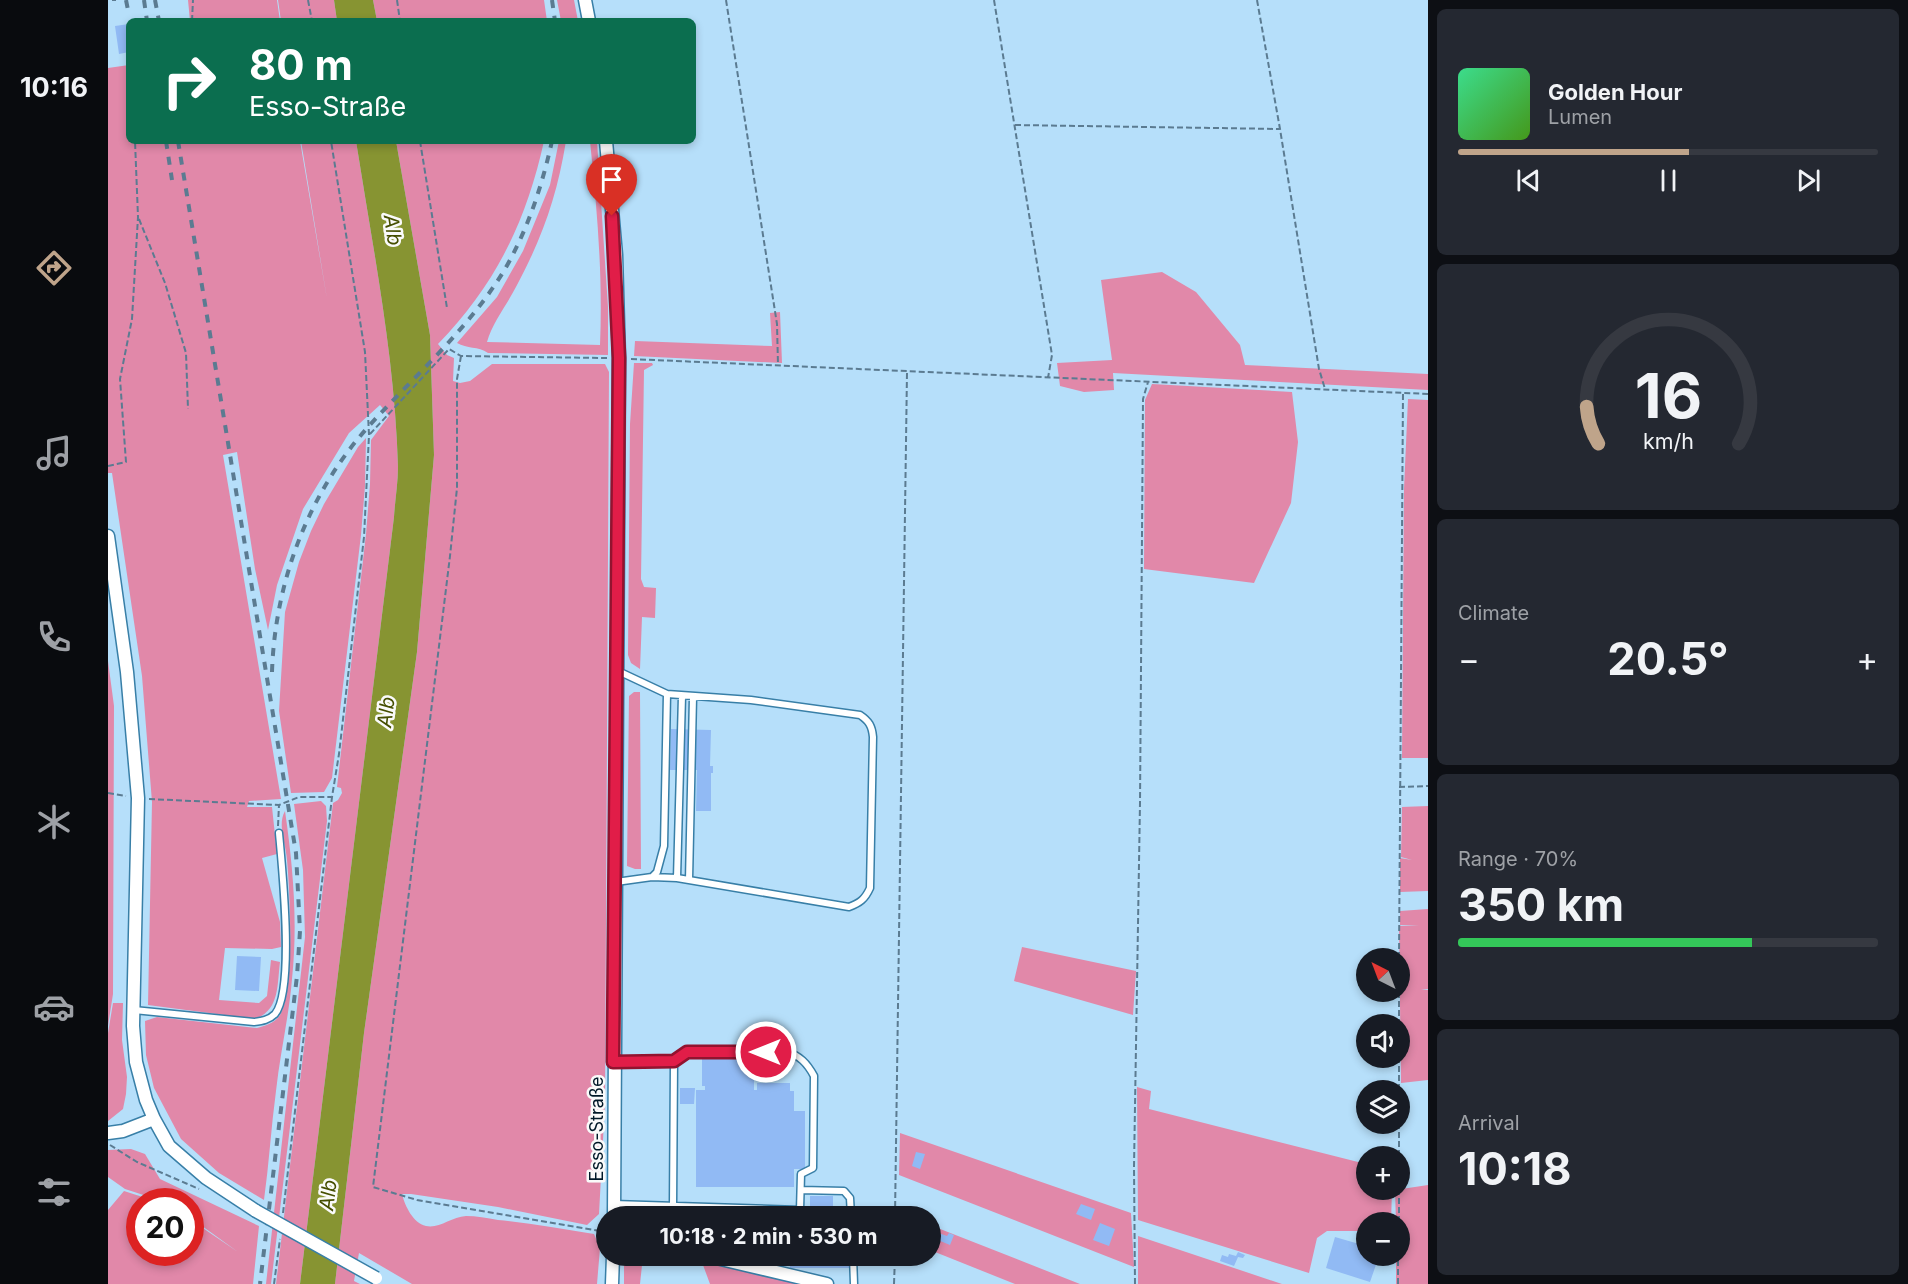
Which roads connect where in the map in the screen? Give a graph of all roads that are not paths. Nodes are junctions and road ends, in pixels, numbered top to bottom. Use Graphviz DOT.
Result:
graph roads {
  1 [pos="585,0"];
  2 [pos="588,18"];
  3 [pos="606,144"];
  4 [pos="108,536"];
  5 [pos="617,670"];
  6 [pos="667,694"];
  7 [pos="682,696"];
  8 [pos="693,697"];
  9 [pos="279,833"];
  10 [pos="652,877"];
  11 [pos="677,878"];
  12 [pos="689,880"];
  13 [pos="616,882"];
  14 [pos="134,1010"];
  15 [pos="674,1061"];
  16 [pos="613,1062"];
  17 [pos="154,1119"];
  18 [pos="108,1133"];
  19 [pos="801,1190"];
  20 [pos="614,1206"];
  21 [pos="674,1206"];
  22 [pos="800,1206"];
  23 [pos="850,1206"];
  24 [pos="613,1266"];
  25 [pos="750,1266"];
  26 [pos="853,1266"];
  27 [pos="381,1281"];
  28 [pos="612,1284"];
  29 [pos="827,1284"];
  30 [pos="854,1284"];
  1 -- 2 [label="street"];
  3 -- 5 [label="street, Esso-Straße"];
  4 -- 14 [label="street"];
  5 -- 6 [label="lane"];
  5 -- 13 [label="street, Esso-Straße"];
  6 -- 7 [label="lane"];
  6 -- 10 [label="lane"];
  7 -- 8 [label="lane"];
  7 -- 11 [label="lane"];
  8 -- 12 [label="lane"];
  8 -- 12 [label="lane"];
  9 -- 14 [label="lane"];
  10 -- 11 [label="lane"];
  10 -- 13 [label="lane"];
  11 -- 12 [label="lane"];
  13 -- 16 [label="street, Esso-Straße"];
  14 -- 17 [label="street"];
  15 -- 16 [label="lane"];
  15 -- 19 [label="lane"];
  15 -- 21 [label="lane"];
  16 -- 20 [label="street, Esso-Straße"];
  17 -- 18 [label="street"];
  17 -- 27 [label="street, bridge"];
  19 -- 22 [label="lane"];
  19 -- 23 [label="lane"];
  24 -- 28 [label="street"];
  25 -- 29 [label="street"];
  26 -- 30 [label="lane"];
}
